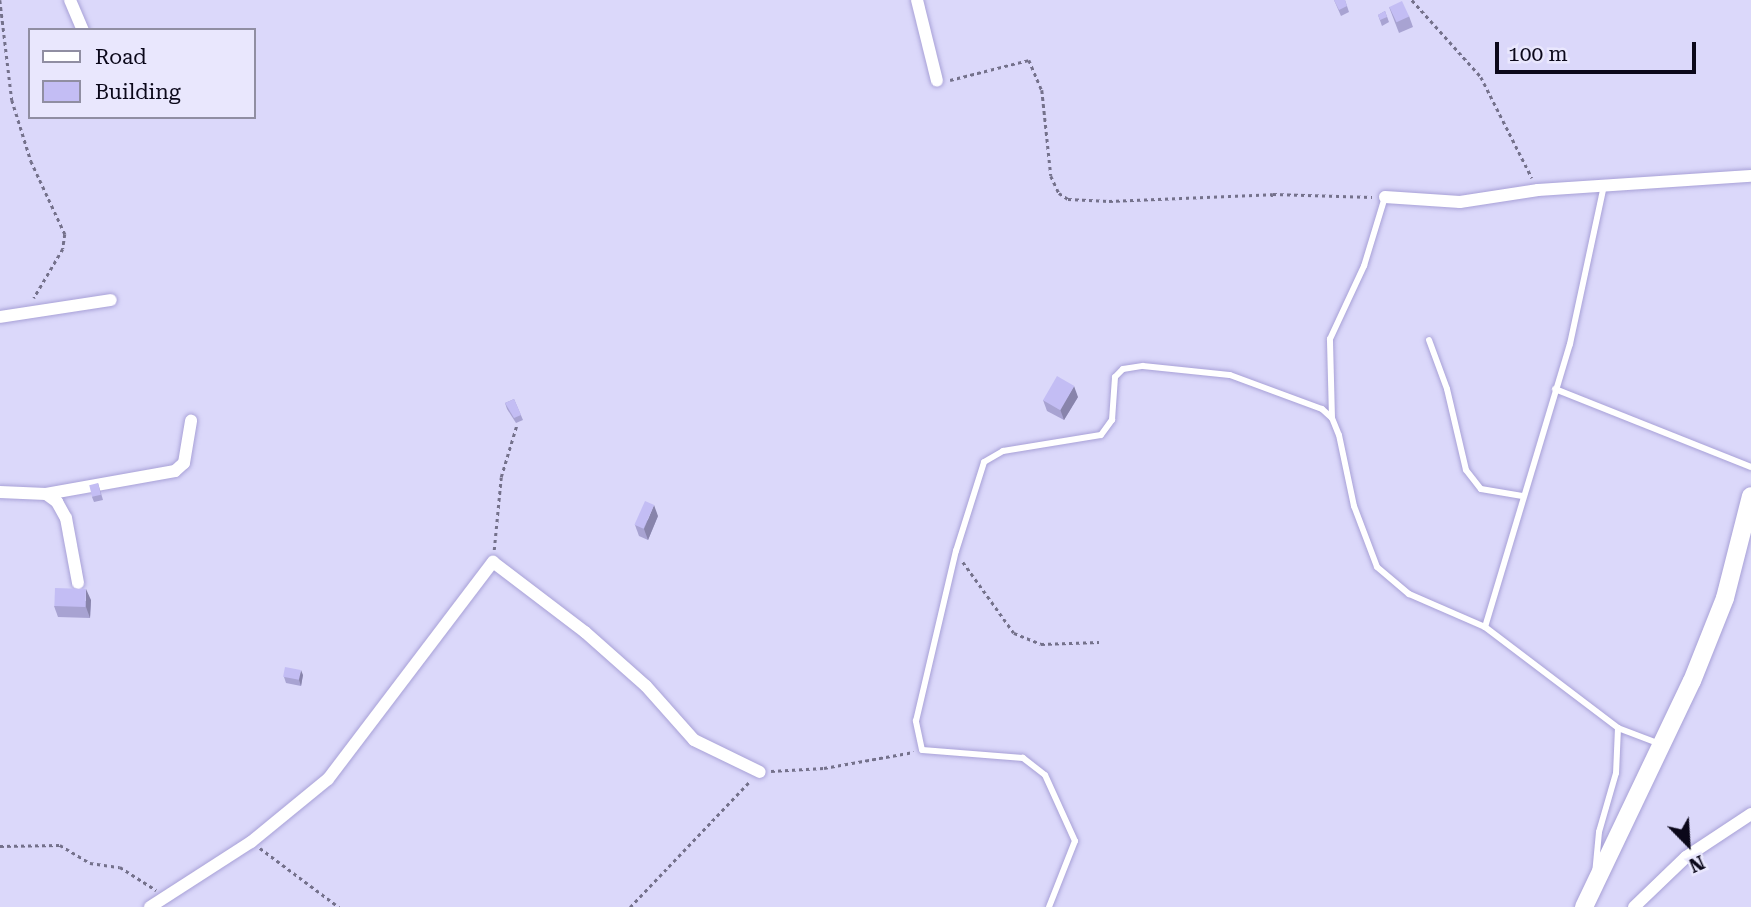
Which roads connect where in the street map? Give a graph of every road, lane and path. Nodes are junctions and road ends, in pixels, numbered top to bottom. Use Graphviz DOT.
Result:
graph roads {
  1 [pos="0,0"];
  2 [pos="70,0"];
  3 [pos="917,0"];
  4 [pos="1412,0"];
  5 [pos="82,28"];
  6 [pos="937,81"];
  7 [pos="1751,176"];
  8 [pos="1604,186"];
  9 [pos="1538,190"];
  10 [pos="1385,197"];
  11 [pos="111,300"];
  12 [pos="25,312"];
  13 [pos="0,317"];
  14 [pos="1429,340"];
  15 [pos="1555,389"];
  16 [pos="1332,418"];
  17 [pos="191,421"];
  18 [pos="517,424"];
  19 [pos="1751,467"];
  20 [pos="0,492"];
  21 [pos="46,494"];
  22 [pos="1521,496"];
  23 [pos="1751,496"];
  24 [pos="956,551"];
  25 [pos="493,562"];
  26 [pos="78,583"];
  27 [pos="1485,627"];
  28 [pos="1099,642"];
  29 [pos="1618,728"];
  30 [pos="1662,745"];
  31 [pos="922,750"];
  32 [pos="760,772"];
  33 [pos="1751,814"];
  34 [pos="251,842"];
  35 [pos="0,846"];
  36 [pos="1596,883"];
  37 [pos="163,897"];
  38 [pos="150,907"];
  39 [pos="339,907"];
  40 [pos="630,907"];
  41 [pos="1049,907"];
  42 [pos="1584,907"];
  43 [pos="1634,907"];
  1 -- 12 [label="path"];
  2 -- 5 [label="street"];
  3 -- 6 [label="street"];
  4 -- 9 [label="path"];
  6 -- 10 [label="path"];
  7 -- 8 [label="street"];
  8 -- 9 [label="street"];
  8 -- 15 [label="lane"];
  9 -- 10 [label="street"];
  10 -- 16 [label="lane"];
  11 -- 12 [label="street"];
  12 -- 13 [label="street"];
  14 -- 22 [label="lane"];
  15 -- 19 [label="lane"];
  15 -- 22 [label="lane"];
  16 -- 24 [label="lane"];
  16 -- 27 [label="lane"];
  17 -- 21 [label="street"];
  18 -- 25 [label="path"];
  20 -- 21 [label="street"];
  21 -- 26 [label="street"];
  22 -- 27 [label="lane"];
  23 -- 30 [label="street"];
  24 -- 28 [label="path"];
  24 -- 31 [label="lane"];
  25 -- 32 [label="street"];
  25 -- 34 [label="street"];
  27 -- 29 [label="lane"];
  29 -- 30 [label="lane"];
  29 -- 36 [label="lane"];
  30 -- 36 [label="street"];
  31 -- 32 [label="path"];
  31 -- 41 [label="lane"];
  32 -- 40 [label="path"];
  33 -- 43 [label="street"];
  34 -- 37 [label="street"];
  34 -- 39 [label="path"];
  35 -- 37 [label="path"];
  36 -- 42 [label="street"];
  37 -- 38 [label="street"];
}
